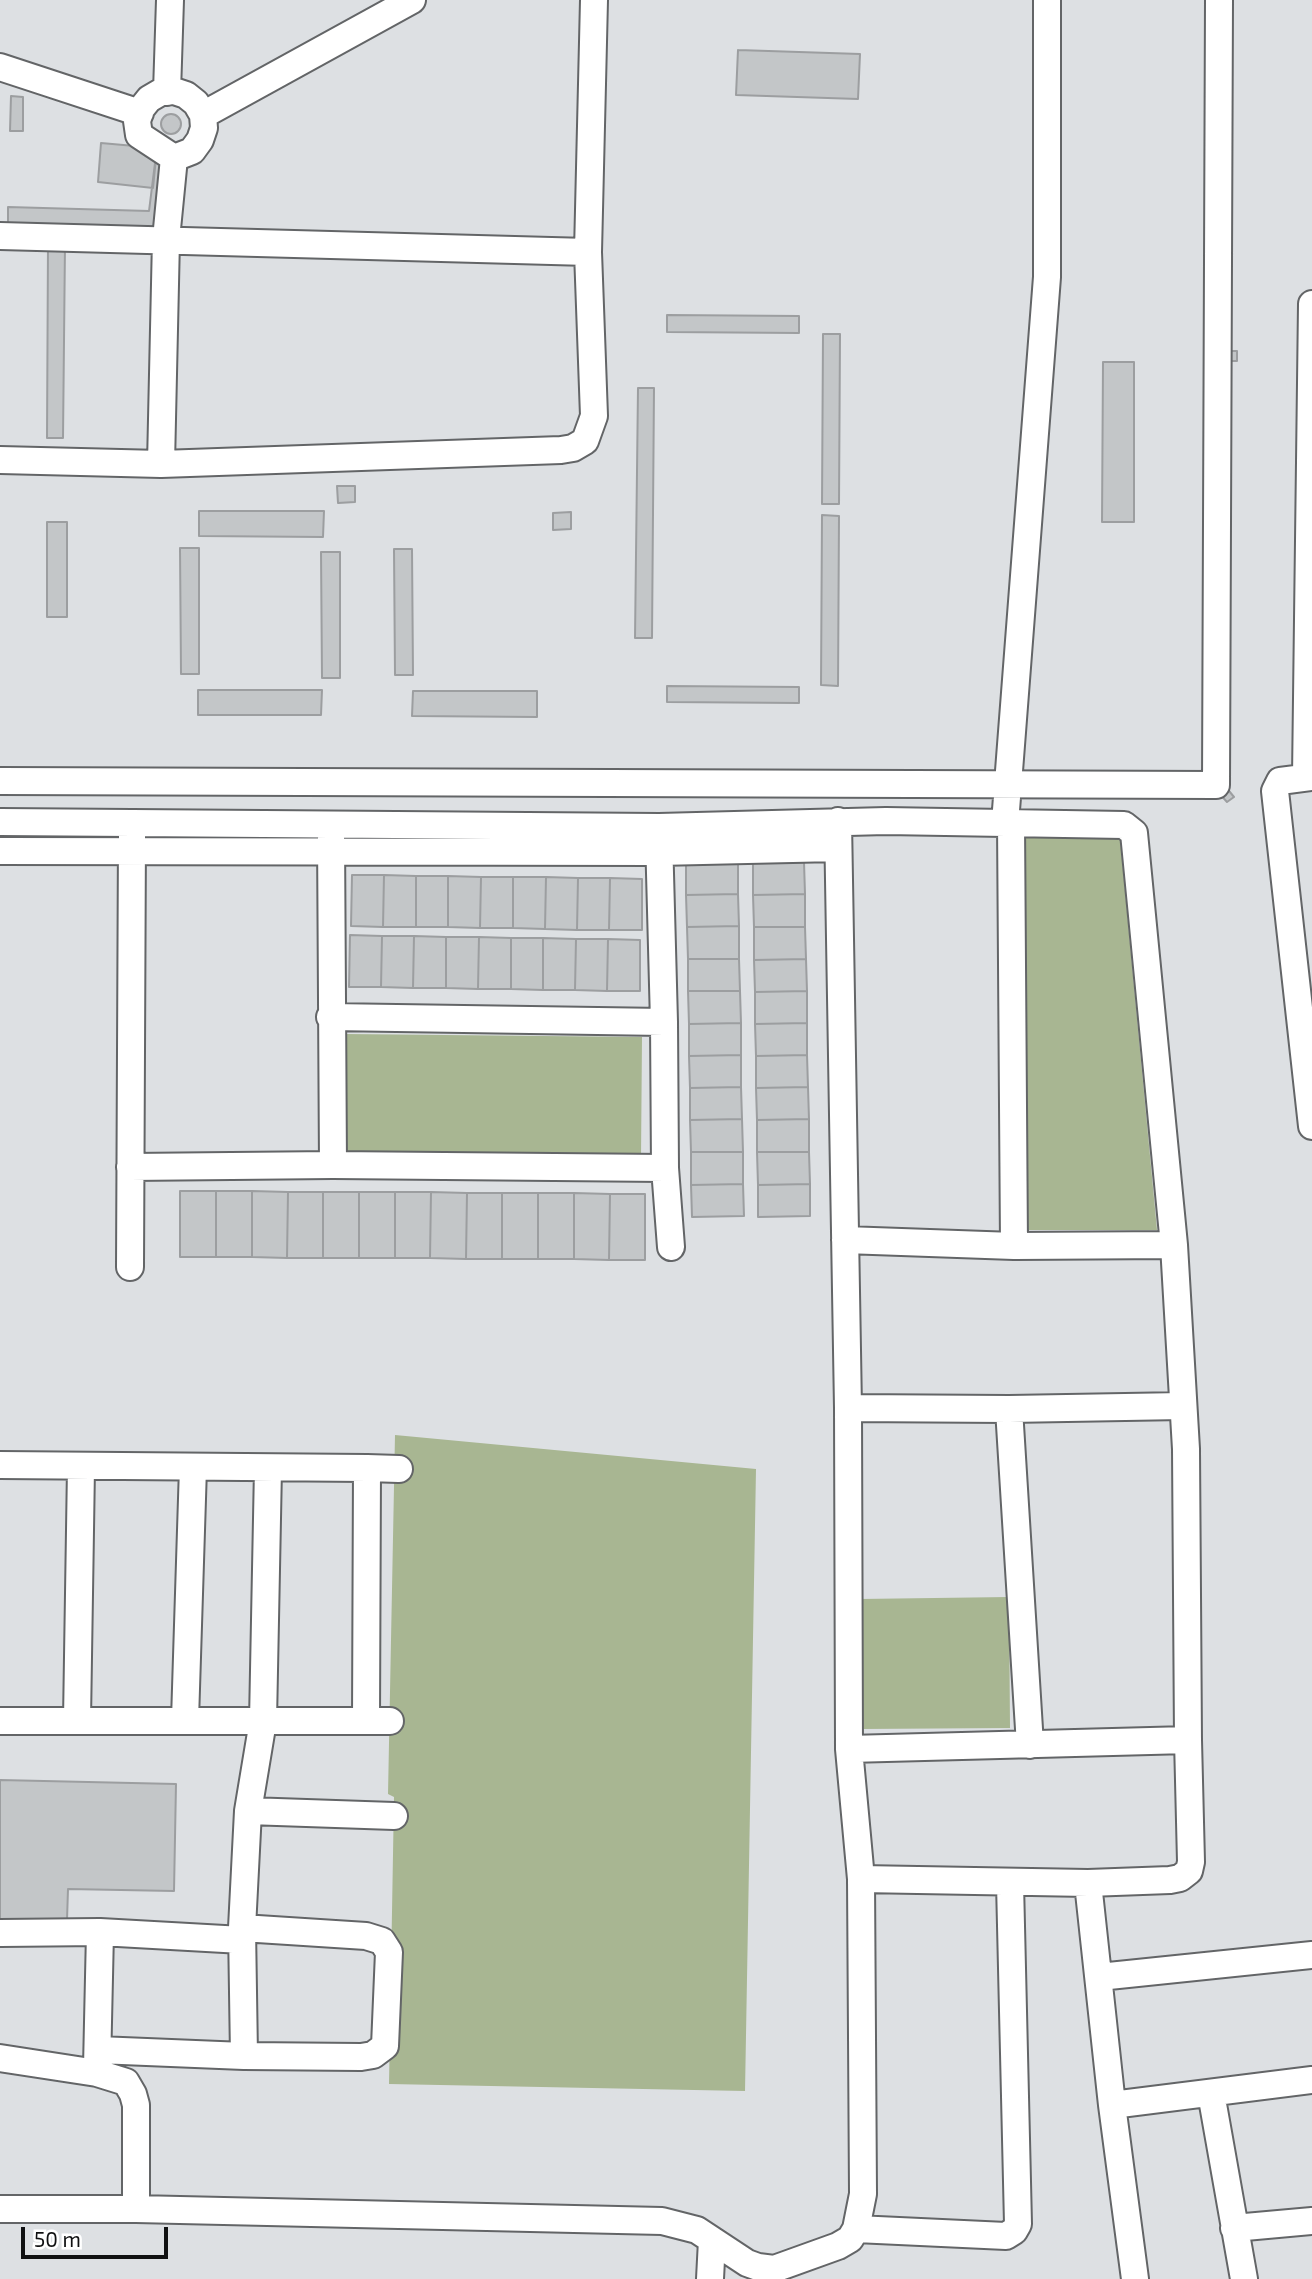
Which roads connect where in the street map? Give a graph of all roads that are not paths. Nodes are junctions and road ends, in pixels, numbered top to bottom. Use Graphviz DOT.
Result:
graph roads {
  1 [pos="170,0"];
  2 [pos="412,0"];
  3 [pos="594,0"];
  4 [pos="1047,0"];
  5 [pos="1219,0"];
  6 [pos="0,67"];
  7 [pos="167,92"];
  8 [pos="140,113"];
  9 [pos="203,115"];
  10 [pos="174,158"];
  11 [pos="0,236"];
  12 [pos="166,239"];
  13 [pos="588,252"];
  14 [pos="1312,304"];
  15 [pos="1311,368"];
  16 [pos="0,460"];
  17 [pos="161,464"];
  18 [pos="1309,777"];
  19 [pos="0,781"];
  20 [pos="1008,784"];
  21 [pos="838,821"];
  22 [pos="0,822"];
  23 [pos="132,823"];
  24 [pos="1008,823"];
  25 [pos="331,825"];
  26 [pos="659,839"];
  27 [pos="837,848"];
  28 [pos="0,851"];
  29 [pos="132,851"];
  30 [pos="331,851"];
  31 [pos="330,1017"];
  32 [pos="664,1022"];
  33 [pos="1310,1082"];
  34 [pos="1312,1126"];
  35 [pos="333,1165"];
  36 [pos="130,1167"];
  37 [pos="665,1168"];
  38 [pos="845,1240"];
  39 [pos="1174,1245"];
  40 [pos="1014,1246"];
  41 [pos="671,1247"];
  42 [pos="130,1267"];
  43 [pos="1183,1406"];
  44 [pos="848,1408"];
  45 [pos="1009,1409"];
  46 [pos="0,1465"];
  47 [pos="81,1466"];
  48 [pos="193,1467"];
  49 [pos="268,1468"];
  50 [pos="368,1468"];
  51 [pos="399,1469"];
  52 [pos="77,1720"];
  53 [pos="185,1720"];
  54 [pos="0,1721"];
  55 [pos="263,1721"];
  56 [pos="1188,1740"];
  57 [pos="1030,1745"];
  58 [pos="849,1749"];
  59 [pos="248,1811"];
  60 [pos="394,1816"];
  61 [pos="861,1879"];
  62 [pos="1010,1883"];
  63 [pos="1088,1883"];
  64 [pos="100,1932"];
  65 [pos="0,1933"];
  66 [pos="242,1934"];
  67 [pos="1312,1955"];
  68 [pos="1099,1977"];
  69 [pos="244,2056"];
  70 [pos="0,2058"];
  71 [pos="97,2061"];
  72 [pos="1312,2080"];
  73 [pos="1210,2093"];
  74 [pos="1112,2105"];
  75 [pos="0,2209"];
  76 [pos="136,2209"];
  77 [pos="1312,2221"];
  78 [pos="1234,2228"];
  79 [pos="856,2229"];
  80 [pos="712,2240"];
  81 [pos="779,2274"];
  82 [pos="710,2279"];
  83 [pos="1135,2279"];
  84 [pos="1244,2279"];
  1 -- 7 [label="street"];
  2 -- 9 [label="street"];
  3 -- 13 [label="street"];
  4 -- 20 [label="street"];
  5 -- 20 [label="street"];
  6 -- 8 [label="street"];
  7 -- 8 [label="street"];
  7 -- 9 [label="street"];
  8 -- 10 [label="street"];
  9 -- 10 [label="street"];
  10 -- 12 [label="street"];
  11 -- 12 [label="street"];
  12 -- 13 [label="street"];
  12 -- 17 [label="street"];
  13 -- 17 [label="street"];
  14 -- 15 [label="street"];
  15 -- 18 [label="street"];
  16 -- 17 [label="street"];
  18 -- 33 [label="street"];
  19 -- 20 [label="street"];
  20 -- 24 [label="street"];
  21 -- 24 [label="street"];
  21 -- 26 [label="street"];
  21 -- 27 [label="street"];
  22 -- 23 [label="street"];
  23 -- 25 [label="street"];
  23 -- 29 [label="street"];
  24 -- 39 [label="street"];
  24 -- 40 [label="street"];
  25 -- 26 [label="street"];
  25 -- 30 [label="street"];
  26 -- 27 [label="street"];
  26 -- 30 [label="street"];
  26 -- 32 [label="street"];
  27 -- 38 [label="street"];
  28 -- 29 [label="street"];
  29 -- 30 [label="street"];
  29 -- 36 [label="street"];
  30 -- 31 [label="street"];
  31 -- 32 [label="street"];
  31 -- 35 [label="street"];
  32 -- 37 [label="street"];
  33 -- 34 [label="street"];
  35 -- 36 [label="street"];
  35 -- 37 [label="street"];
  36 -- 42 [label="street"];
  37 -- 41 [label="street"];
  38 -- 40 [label="street"];
  38 -- 44 [label="street"];
  39 -- 40 [label="street"];
  39 -- 43 [label="street"];
  43 -- 45 [label="street"];
  43 -- 56 [label="street"];
  44 -- 45 [label="street"];
  44 -- 58 [label="street"];
  45 -- 57 [label="street"];
  46 -- 47 [label="street"];
  47 -- 48 [label="street"];
  47 -- 52 [label="street"];
  48 -- 49 [label="street"];
  48 -- 53 [label="street"];
  49 -- 50 [label="street"];
  49 -- 55 [label="street"];
  50 -- 51 [label="street"];
  50 -- 55 [label="street"];
  52 -- 53 [label="street"];
  52 -- 54 [label="street"];
  53 -- 55 [label="street"];
  55 -- 59 [label="street"];
  56 -- 57 [label="street"];
  56 -- 63 [label="street"];
  57 -- 58 [label="street"];
  58 -- 61 [label="street"];
  59 -- 60 [label="street"];
  59 -- 66 [label="street"];
  61 -- 62 [label="street"];
  61 -- 79 [label="street"];
  62 -- 63 [label="street"];
  62 -- 79 [label="street"];
  63 -- 68 [label="street"];
  64 -- 65 [label="street"];
  64 -- 66 [label="street"];
  64 -- 71 [label="street"];
  66 -- 69 [label="street"];
  66 -- 69 [label="street"];
  67 -- 68 [label="street"];
  68 -- 74 [label="street"];
  69 -- 71 [label="street"];
  70 -- 71 [label="street"];
  71 -- 76 [label="street"];
  72 -- 73 [label="street"];
  73 -- 74 [label="street"];
  73 -- 78 [label="street"];
  74 -- 83 [label="street"];
  75 -- 76 [label="street"];
  76 -- 80 [label="street"];
  77 -- 78 [label="street"];
  78 -- 84 [label="street"];
  79 -- 81 [label="street"];
  80 -- 81 [label="street"];
  80 -- 82 [label="street"];
}
